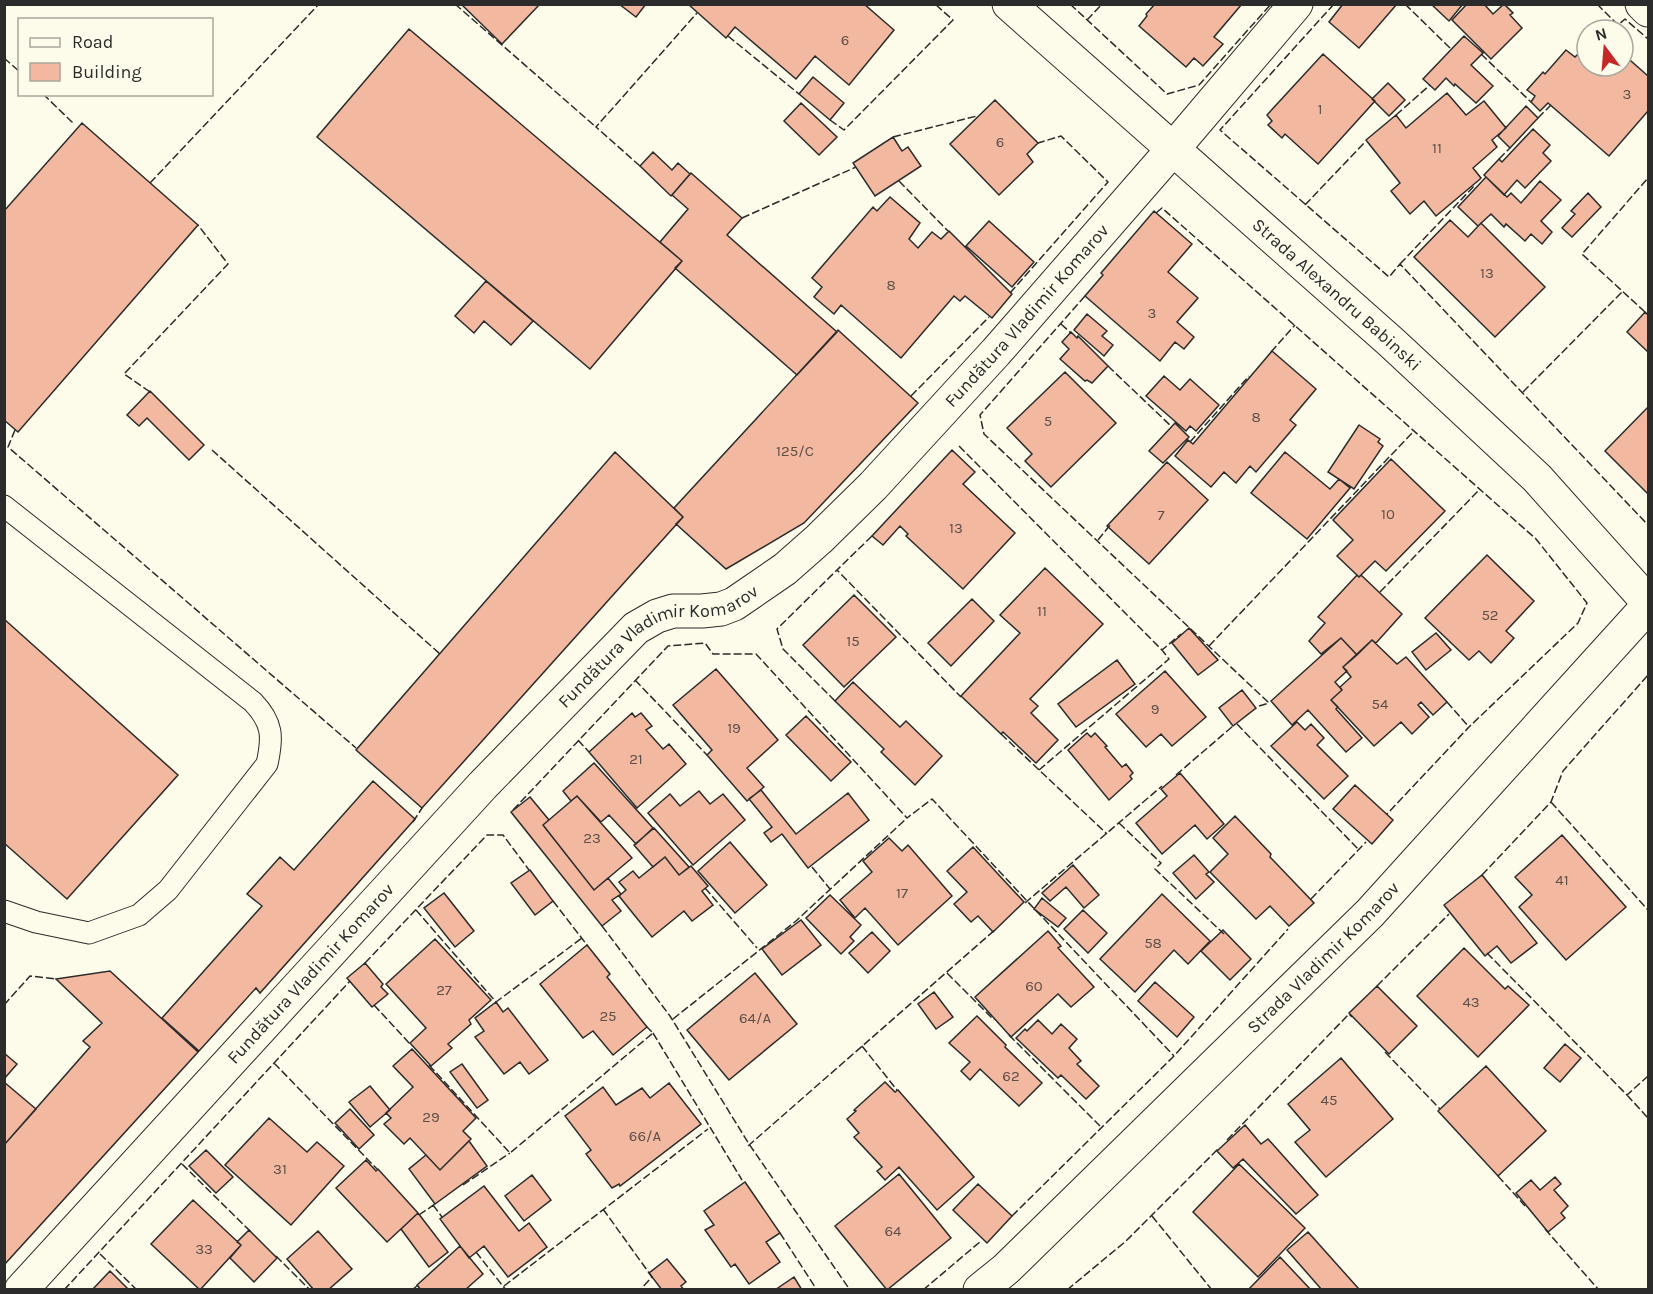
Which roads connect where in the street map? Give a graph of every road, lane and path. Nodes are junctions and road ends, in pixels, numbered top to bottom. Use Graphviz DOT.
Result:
graph roads {
  1 [pos="1009,4"];
  2 [pos="1296,4"];
  3 [pos="1642,4"];
  4 [pos="1648,10"];
  5 [pos="1173,149"];
  6 [pos="4,506"];
  7 [pos="1648,604"];
  8 [pos="4,911"];
  9 [pos="21,1290"];
  10 [pos="980,1290"];
  1 -- 5 [label="street, Strada Alexandru Babinski"];
  2 -- 5 [label="street, Fundătura Vladimir Komarov"];
  3 -- 4 [label="street"];
  5 -- 7 [label="street, Strada Alexandru Babinski"];
  5 -- 9 [label="street, Fundătura Vladimir Komarov"];
  6 -- 8 [label="lane"];
  7 -- 10 [label="street, Strada Vladimir Komarov"];
}
